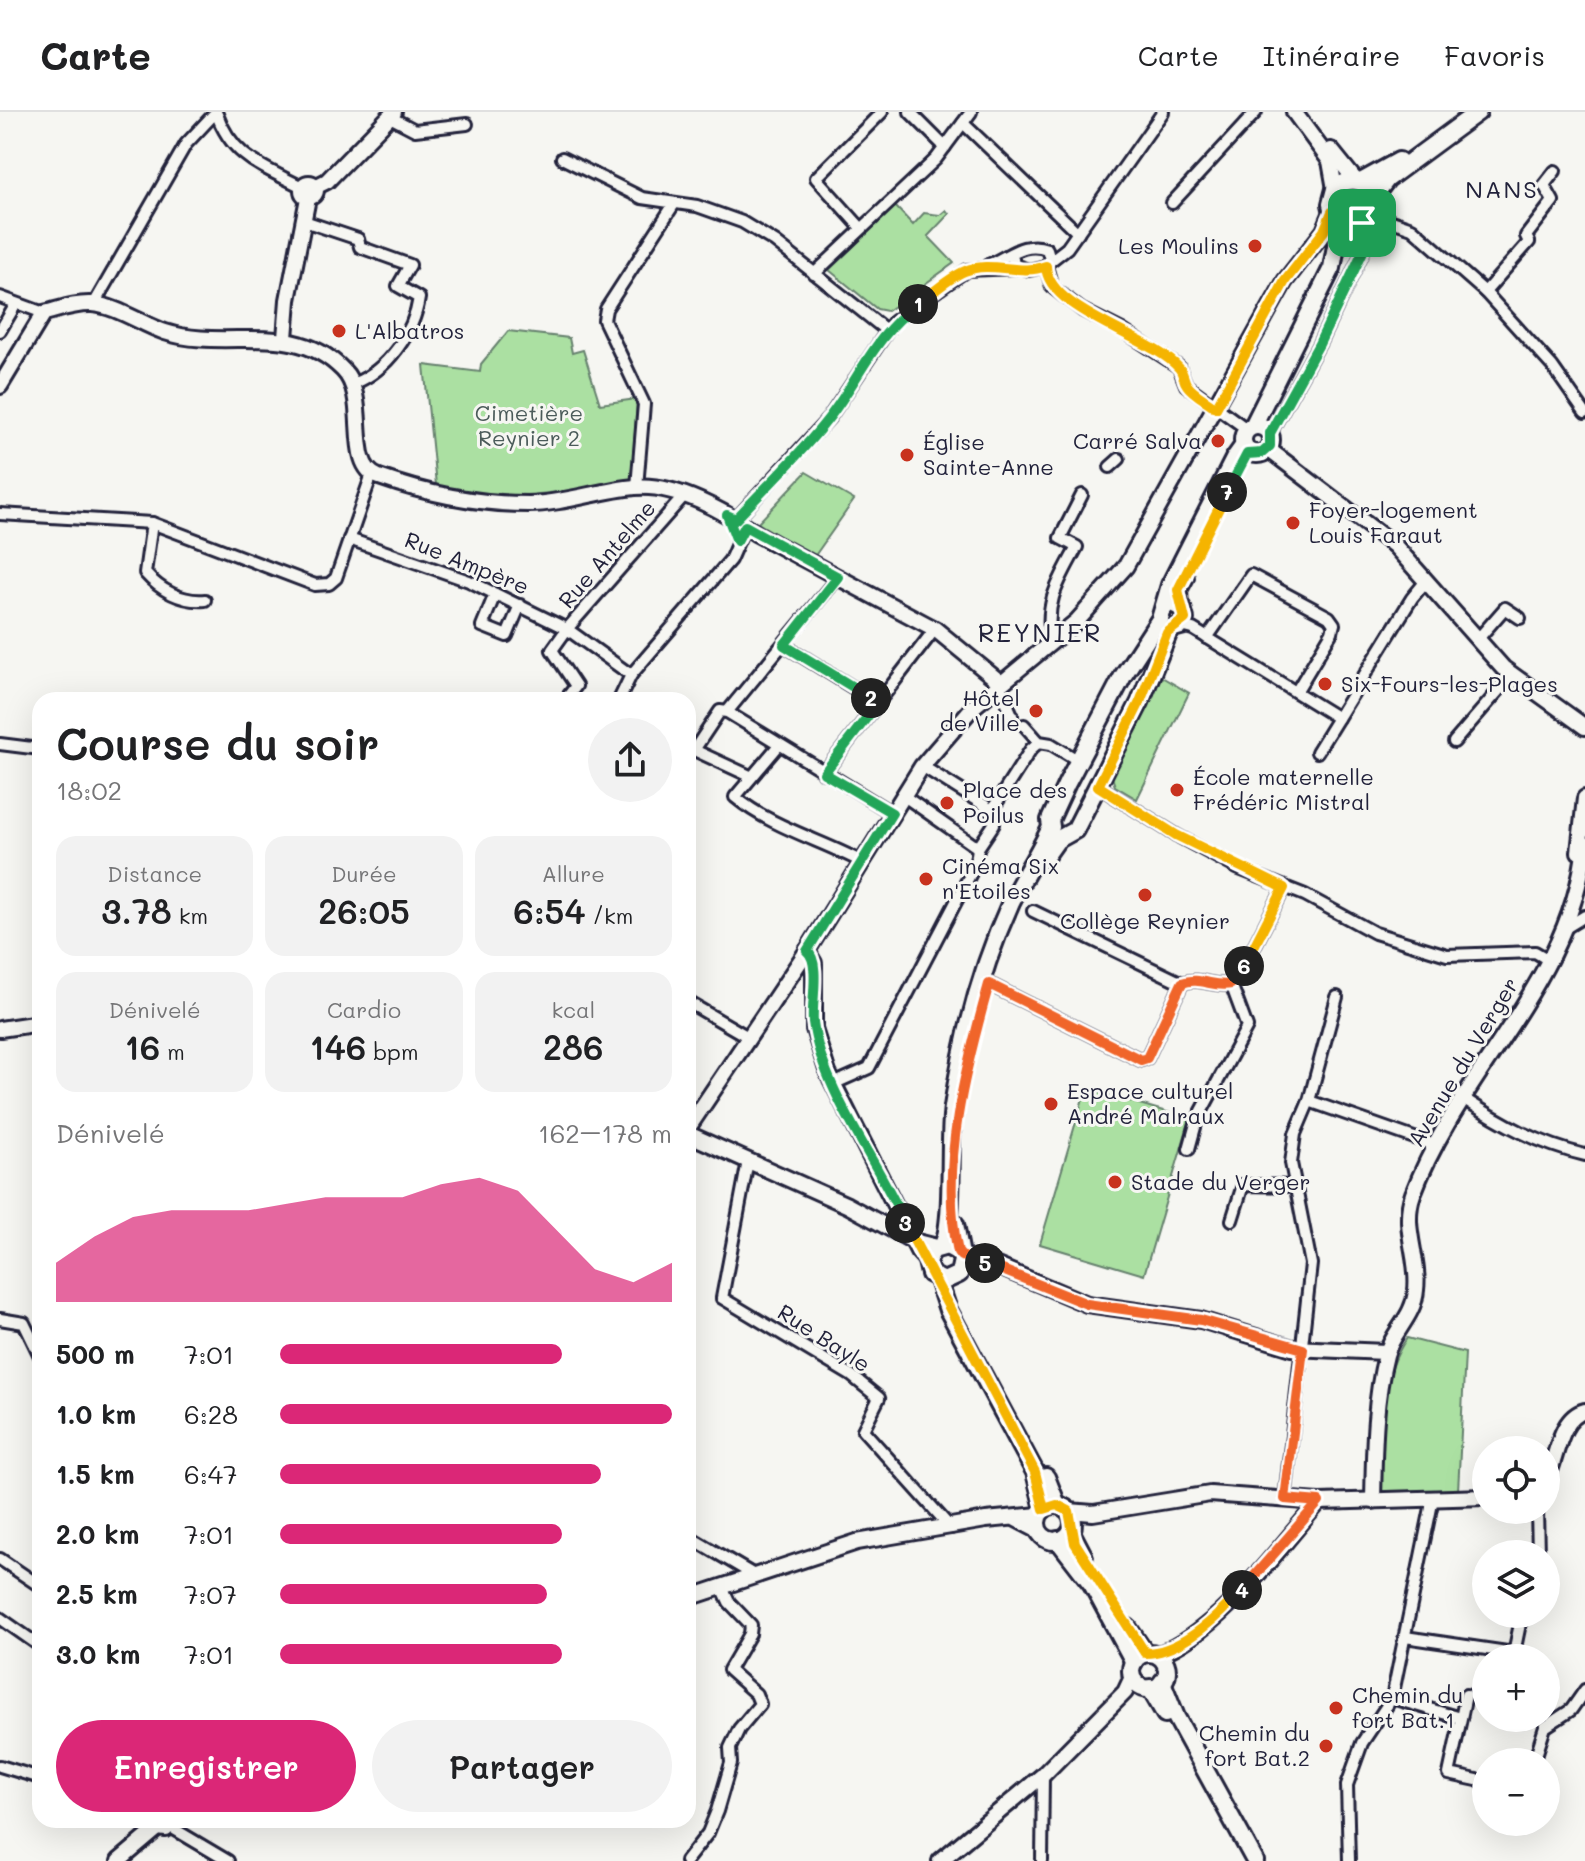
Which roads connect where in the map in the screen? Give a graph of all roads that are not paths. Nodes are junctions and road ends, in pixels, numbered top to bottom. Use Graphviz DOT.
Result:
graph roads {
  1 [pos="216,112"];
  2 [pos="882,112"];
  3 [pos="910,112"];
  4 [pos="971,112"];
  5 [pos="1163,112"];
  6 [pos="1257,112"];
  7 [pos="1294,112"];
  8 [pos="1303,112"];
  9 [pos="1478,112"];
  10 [pos="392,115"];
  11 [pos="963,123"];
  12 [pos="467,124"];
  13 [pos="1432,144"];
  14 [pos="945,147"];
  15 [pos="562,158"];
  16 [pos="1555,171"];
  17 [pos="1358,181"];
  18 [pos="1335,189"];
  19 [pos="308,191"];
  20 [pos="1374,196"];
  21 [pos="1172,203"];
  22 [pos="674,204"];
  23 [pos="1334,214"];
  24 [pos="1376,216"];
  25 [pos="304,221"];
  26 [pos="1356,224"];
  27 [pos="861,228"];
  28 [pos="1076,236"];
  29 [pos="1047,249"];
  30 [pos="1012,253"];
  31 [pos="1047,264"];
  32 [pos="981,268"];
  33 [pos="1017,268"];
  34 [pos="814,274"];
  35 [pos="1485,292"];
  36 [pos="0,297"];
  37 [pos="16,304"];
  38 [pos="87,304"];
  39 [pos="44,313"];
  40 [pos="0,331"];
  41 [pos="887,331"];
  42 [pos="285,338"];
  43 [pos="355,383"];
  44 [pos="0,386"];
  45 [pos="1584,406"];
  46 [pos="1216,408"];
  47 [pos="1256,438"];
  48 [pos="372,474"];
  49 [pos="637,487"];
  50 [pos="1082,495"];
  51 [pos="683,497"];
  52 [pos="0,514"];
  53 [pos="736,520"];
  54 [pos="152,523"];
  55 [pos="349,539"];
  56 [pos="737,541"];
  57 [pos="838,577"];
  58 [pos="1426,581"];
  59 [pos="495,594"];
  60 [pos="205,600"];
  61 [pos="520,605"];
  62 [pos="1520,618"];
  63 [pos="1176,619"];
  64 [pos="567,629"];
  65 [pos="935,629"];
  66 [pos="1207,638"];
  67 [pos="1477,640"];
  68 [pos="1052,641"];
  69 [pos="784,645"];
  70 [pos="631,675"];
  71 [pos="1512,675"];
  72 [pos="1000,684"];
  73 [pos="571,692"];
  74 [pos="623,692"];
  75 [pos="1296,692"];
  76 [pos="878,703"];
  77 [pos="727,712"];
  78 [pos="1012,715"];
  79 [pos="1338,718"];
  80 [pos="1024,725"];
  81 [pos="1585,727"];
  82 [pos="696,742"];
  83 [pos="1039,742"];
  84 [pos="1454,742"];
  85 [pos="0,744"];
  86 [pos="779,745"];
  87 [pos="32,748"];
  88 [pos="696,751"];
  89 [pos="1317,752"];
  90 [pos="1079,761"];
  91 [pos="922,766"];
  92 [pos="824,773"];
  93 [pos="750,776"];
  94 [pos="1098,786"];
  95 [pos="904,796"];
  96 [pos="1585,798"];
  97 [pos="992,810"];
  98 [pos="892,813"];
  99 [pos="1056,832"];
  100 [pos="1585,844"];
  101 [pos="976,860"];
  102 [pos="862,862"];
  103 [pos="1284,888"];
  104 [pos="1033,911"];
  105 [pos="1585,916"];
  106 [pos="1567,927"];
  107 [pos="807,951"];
  108 [pos="1547,959"];
  109 [pos="1182,983"];
  110 [pos="1231,984"];
  111 [pos="996,987"];
  112 [pos="1337,997"];
  113 [pos="696,1007"];
  114 [pos="32,1024"];
  115 [pos="0,1029"];
  116 [pos="748,1037"];
  117 [pos="833,1084"];
  118 [pos="1463,1098"];
  119 [pos="1309,1101"];
  120 [pos="696,1118"];
  121 [pos="696,1136"];
  122 [pos="705,1141"];
  123 [pos="696,1142"];
  124 [pos="1437,1146"];
  125 [pos="1189,1149"];
  126 [pos="1585,1155"];
  127 [pos="748,1161"];
  128 [pos="1296,1186"];
  129 [pos="1232,1220"];
  130 [pos="913,1241"];
  131 [pos="951,1261"];
  132 [pos="0,1319"];
  133 [pos="32,1340"];
  134 [pos="1303,1349"];
  135 [pos="1386,1352"];
  136 [pos="1585,1411"];
  137 [pos="1560,1440"];
  138 [pos="1472,1497"];
  139 [pos="1433,1498"];
  140 [pos="1285,1499"];
  141 [pos="1373,1501"];
  142 [pos="1319,1502"];
  143 [pos="1063,1519"];
  144 [pos="951,1528"];
  145 [pos="696,1541"];
  146 [pos="0,1559"];
  147 [pos="754,1575"];
  148 [pos="32,1581"];
  149 [pos="722,1587"];
  150 [pos="696,1595"];
  151 [pos="0,1618"];
  152 [pos="1405,1637"];
  153 [pos="32,1640"];
  154 [pos="1472,1649"];
  155 [pos="1146,1673"];
  156 [pos="1585,1690"];
  157 [pos="1466,1695"];
  158 [pos="1392,1698"];
  159 [pos="1460,1718"];
  160 [pos="1538,1748"];
  161 [pos="0,1766"];
  162 [pos="1043,1775"];
  163 [pos="32,1776"];
  164 [pos="1472,1779"];
  165 [pos="154,1828"];
  166 [pos="168,1828"];
  167 [pos="119,1861"];
  168 [pos="228,1861"];
  169 [pos="686,1861"];
  170 [pos="940,1861"];
  171 [pos="1042,1861"];
  172 [pos="1245,1861"];
  173 [pos="1255,1861"];
  174 [pos="1349,1861"];
  1 -- 19 [label="street"];
  1 -- 38 [label="street"];
  2 -- 27 [label="street"];
  3 -- 14 [label="street"];
  4 -- 11 [label="street"];
  5 -- 28 [label="street"];
  6 -- 21 [label="street"];
  7 -- 18 [label="street"];
  8 -- 17 [label="street"];
  9 -- 13 [label="main road"];
  10 -- 12 [label="street"];
  10 -- 19 [label="street"];
  11 -- 14 [label="street"];
  11 -- 28 [label="street"];
  13 -- 17 [label="main road"];
  13 -- 20 [label="main road"];
  14 -- 27 [label="street"];
  15 -- 22 [label="street"];
  16 -- 35 [label="street"];
  17 -- 18 [label="main road"];
  17 -- 20 [label="main road"];
  18 -- 23 [label="main road"];
  19 -- 25 [label="street"];
  20 -- 24 [label="main road"];
  22 -- 34 [label="street"];
  22 -- 49 [label="street"];
  23 -- 26 [label="main road"];
  23 -- 46 [label="street"];
  23 -- 47 [label="main road"];
  24 -- 26 [label="main road"];
  24 -- 35 [label="street"];
  24 -- 47 [label="street"];
  25 -- 42 [label="street"];
  25 -- 43 [label="street"];
  26 -- 47 [label="main road"];
  27 -- 34 [label="street"];
  28 -- 29 [label="street"];
  28 -- 31 [label="street"];
  29 -- 30 [label="street"];
  29 -- 31 [label="street"];
  30 -- 32 [label="street"];
  30 -- 33 [label="street"];
  31 -- 33 [label="street"];
  31 -- 46 [label="street"];
  32 -- 33 [label="street"];
  32 -- 41 [label="street"];
  34 -- 41 [label="street"];
  35 -- 45 [label="street"];
  36 -- 37 [label="street"];
  37 -- 39 [label="street"];
  37 -- 40 [label="street"];
  38 -- 39 [label="street"];
  38 -- 42 [label="street"];
  39 -- 44 [label="street"];
  41 -- 53 [label="street"];
  42 -- 43 [label="street"];
  43 -- 48 [label="street"];
  46 -- 47 [label="street"];
  46 -- 68 [label="street"];
  47 -- 58 [label="street"];
  47 -- 63 [label="main road"];
  48 -- 49 [label="street"];
  48 -- 55 [label="street"];
  49 -- 51 [label="street"];
  50 -- 68 [label="street"];
  51 -- 53 [label="street"];
  51 -- 64 [label="street, Rue Antelme"];
  52 -- 54 [label="street"];
  53 -- 56 [label="street"];
  53 -- 56 [label="street"];
  53 -- 57 [label="street"];
  54 -- 55 [label="street"];
  54 -- 60 [label="street"];
  55 -- 59 [label="street, Rue Ampère"];
  56 -- 70 [label="street"];
  57 -- 65 [label="street"];
  57 -- 69 [label="street"];
  58 -- 67 [label="street"];
  58 -- 79 [label="street"];
  59 -- 61 [label="street, Rue Ampère"];
  59 -- 61 [label="street"];
  61 -- 64 [label="street, Rue Ampère"];
  62 -- 67 [label="street"];
  63 -- 66 [label="street"];
  63 -- 90 [label="main road"];
  63 -- 94 [label="main road"];
  64 -- 70 [label="street, Rue Antelme"];
  64 -- 73 [label="street"];
  65 -- 72 [label="street"];
  65 -- 76 [label="street"];
  66 -- 75 [label="street"];
  66 -- 75 [label="street"];
  67 -- 71 [label="street"];
  68 -- 72 [label="street"];
  69 -- 76 [label="street"];
  69 -- 77 [label="street"];
  70 -- 74 [label="street"];
  71 -- 81 [label="street"];
  71 -- 84 [label="street"];
  72 -- 78 [label="street"];
  72 -- 91 [label="street"];
  75 -- 79 [label="street"];
  76 -- 92 [label="street"];
  77 -- 82 [label="street"];
  77 -- 86 [label="street"];
  79 -- 89 [label="street"];
  80 -- 83 [label="street"];
  83 -- 90 [label="street"];
  83 -- 97 [label="street"];
  85 -- 87 [label="street"];
  86 -- 92 [label="street"];
  86 -- 93 [label="street"];
  88 -- 93 [label="street"];
  90 -- 99 [label="main road"];
  91 -- 95 [label="street"];
  91 -- 97 [label="street"];
  92 -- 98 [label="street"];
  93 -- 102 [label="street"];
  94 -- 99 [label="main road"];
  94 -- 103 [label="street"];
  95 -- 98 [label="street"];
  95 -- 101 [label="street"];
  96 -- 106 [label="street, Avenue du Verger"];
  97 -- 101 [label="street"];
  98 -- 102 [label="street"];
  99 -- 111 [label="main road"];
  99 -- 131 [label="main road"];
  100 -- 106 [label="street, Avenue du Verger"];
  101 -- 117 [label="street"];
  102 -- 107 [label="street"];
  103 -- 108 [label="street"];
  103 -- 110 [label="street"];
  104 -- 109 [label="street"];
  105 -- 106 [label="street"];
  106 -- 108 [label="street, Avenue du Verger"];
  107 -- 116 [label="street"];
  107 -- 117 [label="street"];
  108 -- 118 [label="street, Avenue du Verger"];
  109 -- 110 [label="street"];
  109 -- 111 [label="street"];
  110 -- 125 [label="street"];
  111 -- 131 [label="main road"];
  112 -- 119 [label="street"];
  113 -- 116 [label="street"];
  114 -- 115 [label="street"];
  116 -- 120 [label="street"];
  117 -- 130 [label="street"];
  118 -- 124 [label="street, Avenue du Verger"];
  118 -- 126 [label="street"];
  119 -- 124 [label="street"];
  119 -- 128 [label="street"];
  121 -- 122 [label="street"];
  122 -- 123 [label="street"];
  122 -- 127 [label="street"];
  124 -- 135 [label="street, Avenue du Verger"];
  127 -- 130 [label="street"];
  127 -- 144 [label="street, Rue Bayle"];
  128 -- 129 [label="street"];
  128 -- 134 [label="street"];
  130 -- 131 [label="street"];
  131 -- 134 [label="street"];
  131 -- 143 [label="main road"];
  132 -- 133 [label="street"];
  134 -- 135 [label="street"];
  134 -- 140 [label="street"];
  135 -- 141 [label="street, Avenue du Verger"];
  136 -- 137 [label="street"];
  138 -- 139 [label="street"];
  139 -- 141 [label="street"];
  139 -- 152 [label="street"];
  140 -- 142 [label="street"];
  140 -- 143 [label="street"];
  141 -- 142 [label="street"];
  142 -- 155 [label="street"];
  143 -- 144 [label="street"];
  143 -- 155 [label="main road"];
  144 -- 147 [label="street"];
  145 -- 147 [label="street"];
  146 -- 148 [label="street"];
  147 -- 149 [label="street"];
  149 -- 150 [label="street"];
  149 -- 169 [label="street"];
  151 -- 153 [label="street"];
  152 -- 154 [label="street"];
  152 -- 158 [label="street"];
  155 -- 162 [label="street"];
  155 -- 172 [label="main road"];
  155 -- 173 [label="main road"];
  156 -- 160 [label="street"];
  157 -- 159 [label="street"];
  158 -- 159 [label="street"];
  158 -- 174 [label="street"];
  159 -- 164 [label="street"];
  161 -- 163 [label="street"];
  162 -- 170 [label="street"];
  162 -- 171 [label="street"];
  165 -- 167 [label="street"];
  166 -- 168 [label="street"];
}
